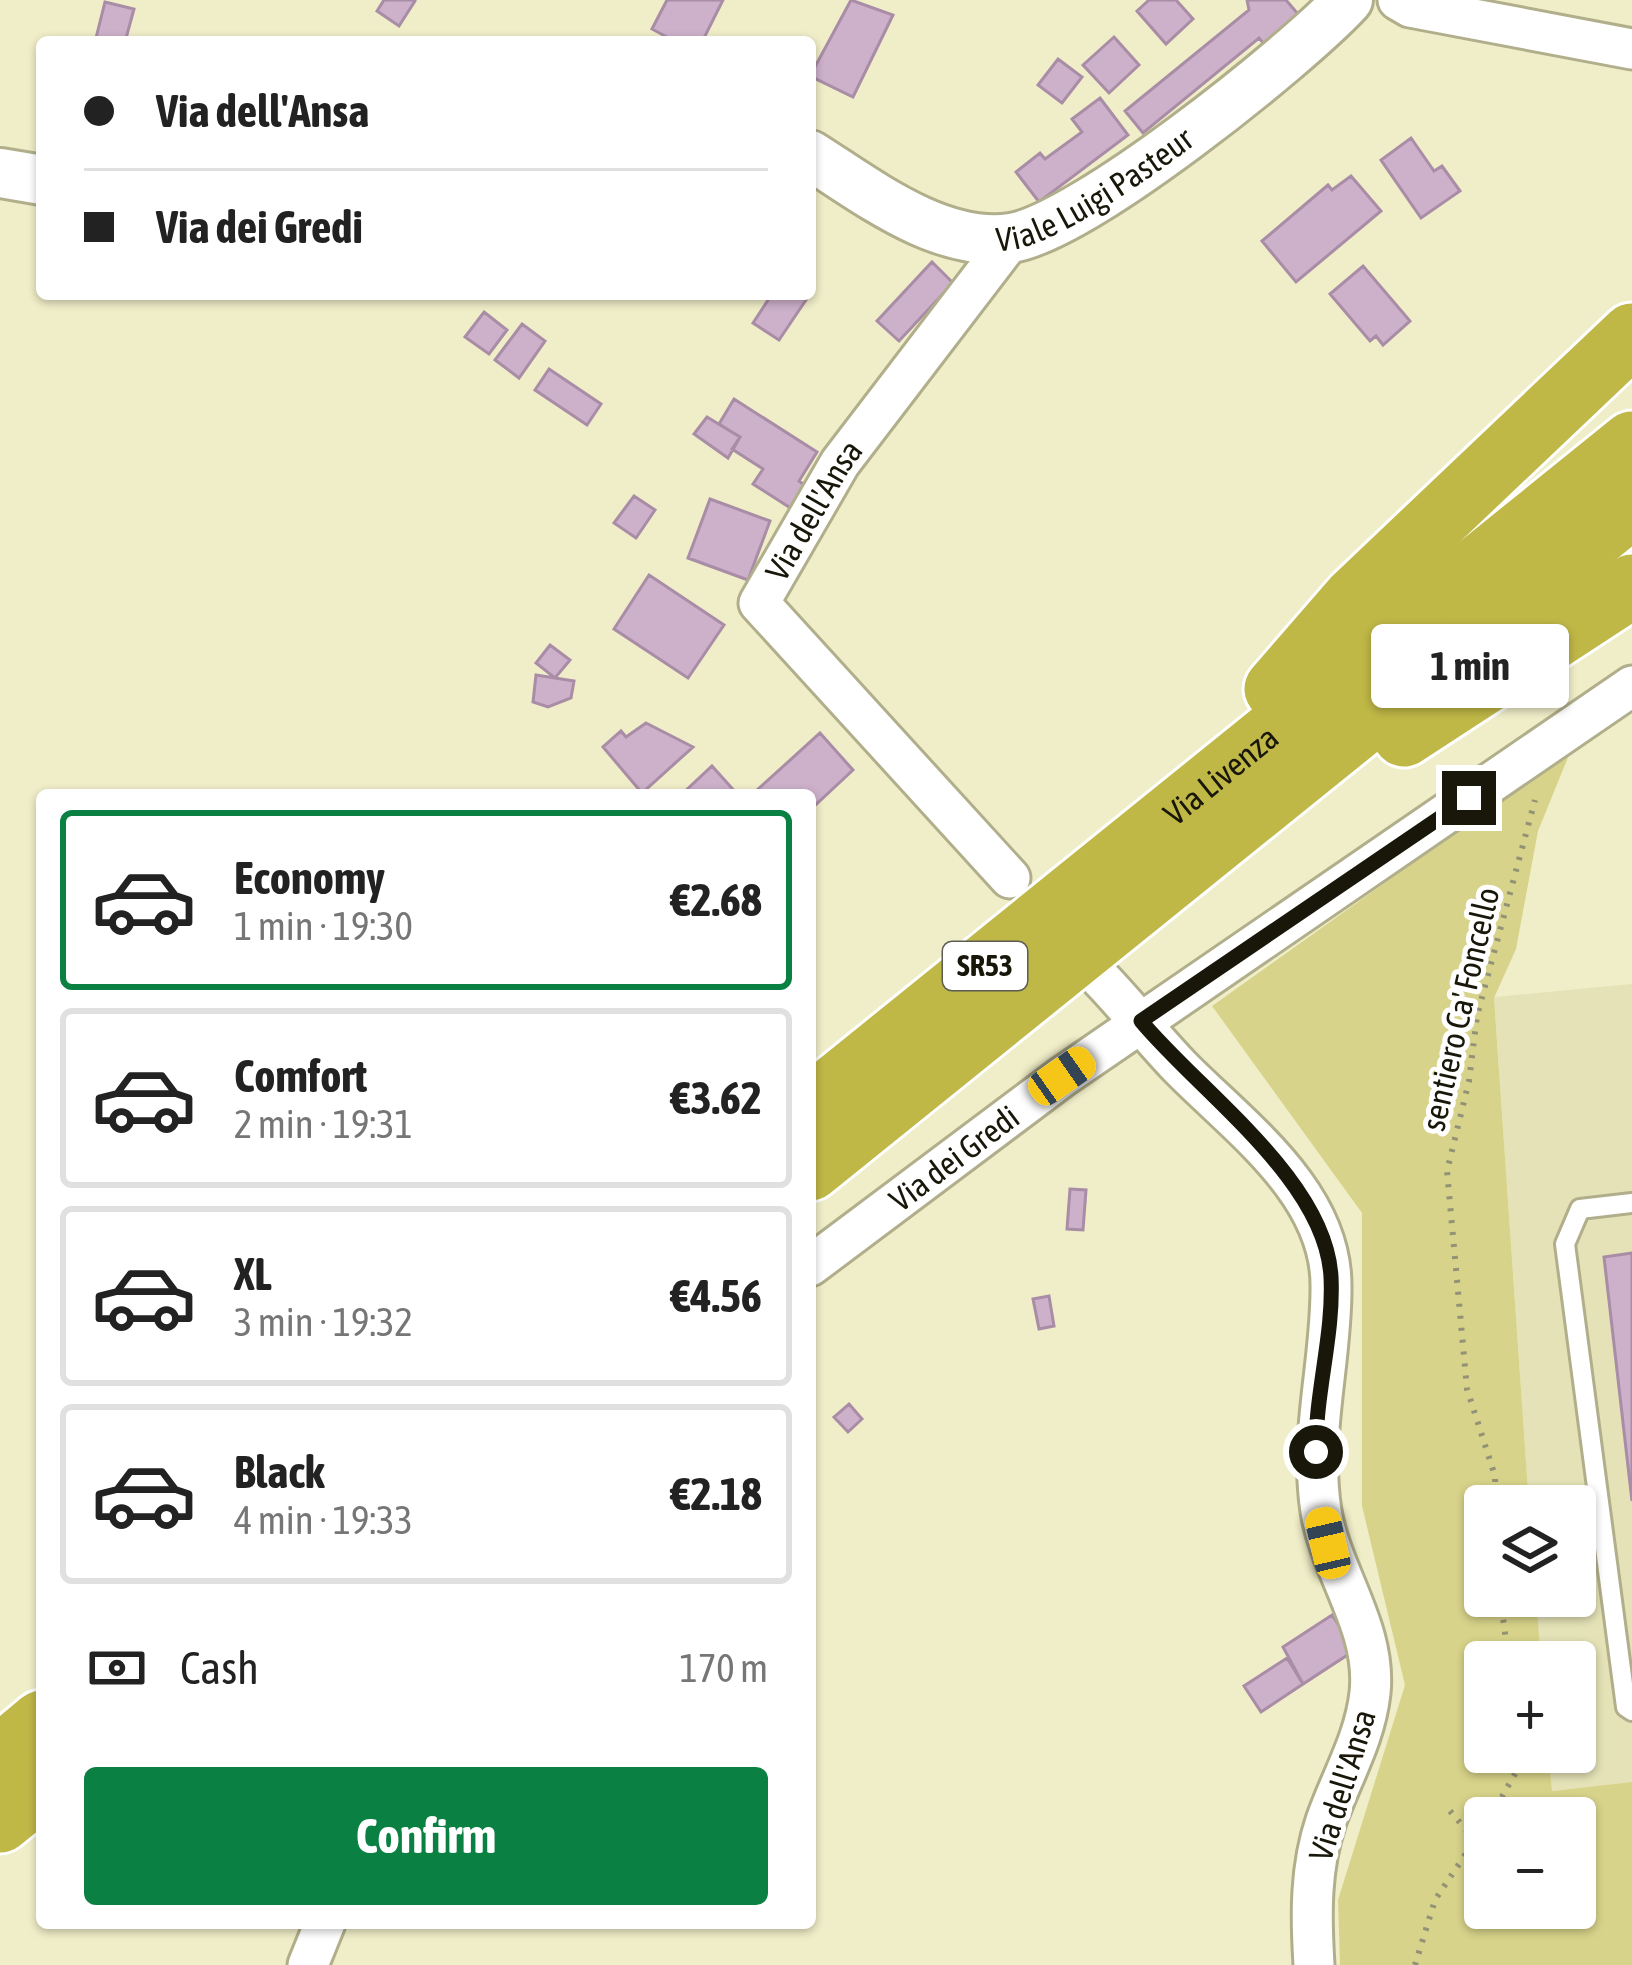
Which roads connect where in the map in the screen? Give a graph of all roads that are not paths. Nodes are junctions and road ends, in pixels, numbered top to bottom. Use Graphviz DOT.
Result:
graph roads {
  1 [pos="1348,0"];
  2 [pos="1398,0"];
  3 [pos="1632,49"];
  4 [pos="816,158"];
  5 [pos="0,173"];
  6 [pos="36,179"];
  7 [pos="1012,238"];
  8 [pos="1632,335"];
  9 [pos="1632,443"];
  10 [pos="1632,506"];
  11 [pos="1632,586"];
  12 [pos="1632,686"];
  13 [pos="1173,846"];
  14 [pos="1010,878"];
  15 [pos="1102,979"];
  16 [pos="1141,1021"];
  17 [pos="816,1103"];
  18 [pos="816,1163"];
  19 [pos="1632,1203"];
  20 [pos="816,1262"];
  21 [pos="1632,1711"];
  22 [pos="36,1727"];
  23 [pos="0,1756"];
  24 [pos="36,1791"];
  25 [pos="0,1821"];
  26 [pos="323,1929"];
  27 [pos="308,1965"];
  28 [pos="1314,1965"];
  1 -- 7 [label="street, Viale Luigi Pasteur"];
  2 -- 3 [label="street"];
  4 -- 7 [label="street, Viale Luigi Pasteur"];
  5 -- 6 [label="street"];
  7 -- 14 [label="street, Via dell'Ansa"];
  8 -- 13 [label="highway"];
  9 -- 13 [label="highway, Via Livenza / SR53"];
  10 -- 13 [label="highway, Via Livenza / SR53"];
  11 -- 13 [label="highway"];
  12 -- 16 [label="street, Via dei Gredi"];
  13 -- 17 [label="highway, Via Livenza / SR53"];
  13 -- 18 [label="highway, Via Livenza / SR53"];
  15 -- 16 [label="street, Via dell'Ansa"];
  16 -- 20 [label="street, Via dei Gredi"];
  16 -- 28 [label="street, Via dell'Ansa"];
  19 -- 21 [label="lane"];
  22 -- 23 [label="highway"];
  24 -- 25 [label="highway"];
  26 -- 27 [label="street"];
}
